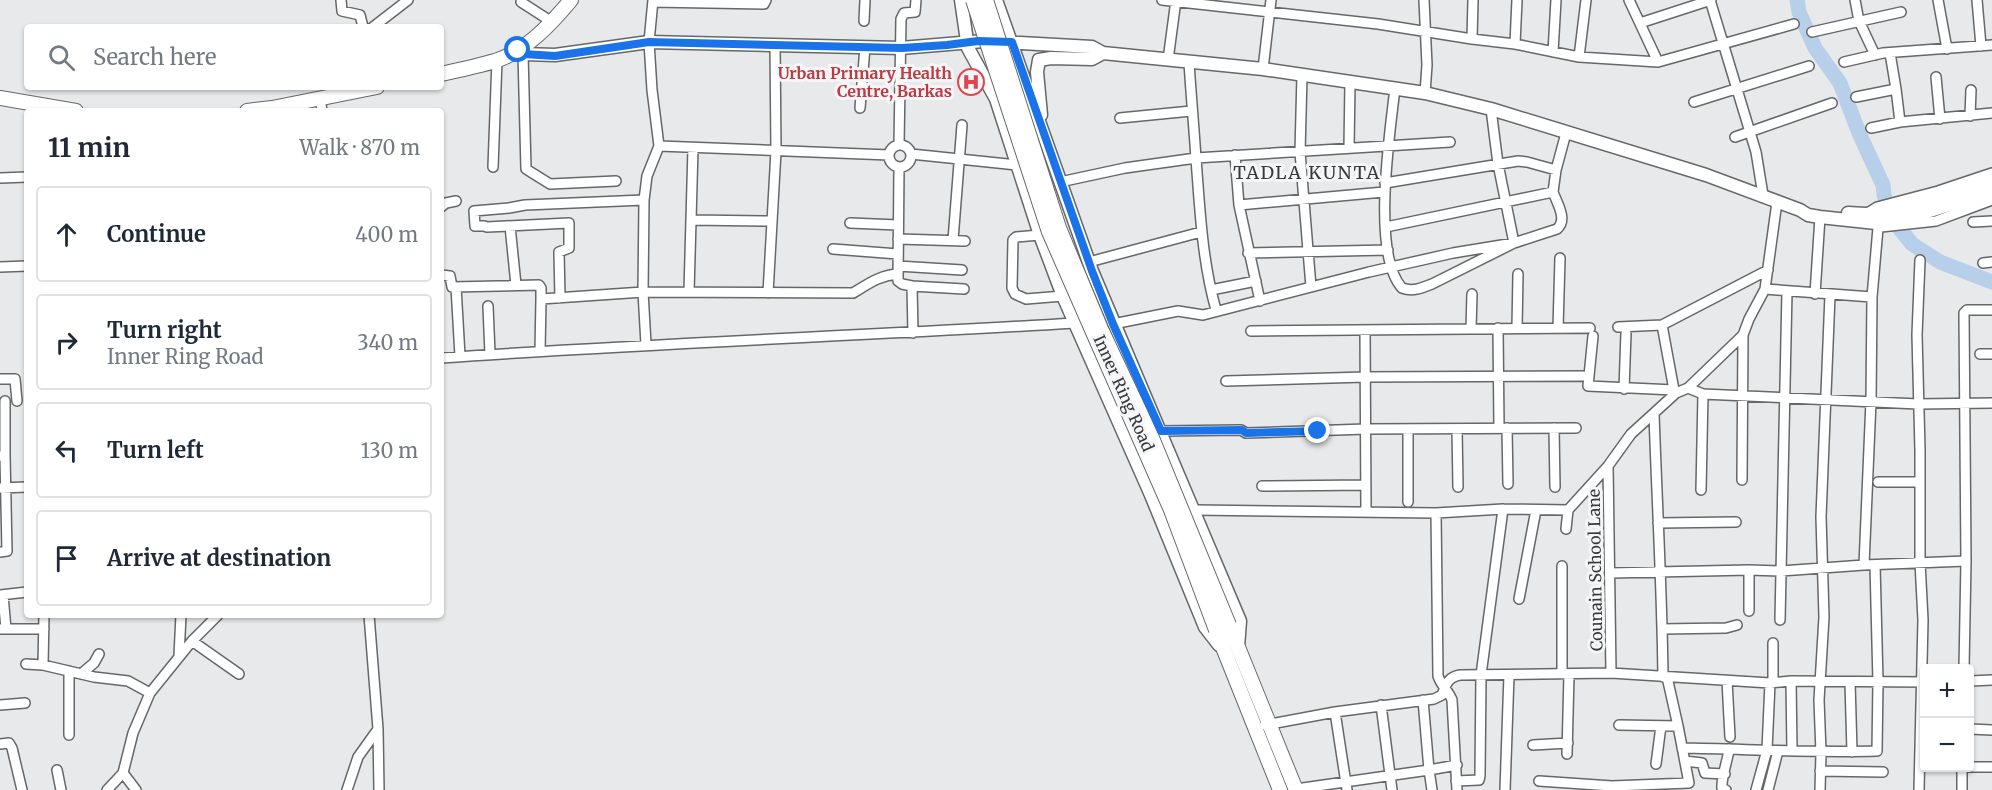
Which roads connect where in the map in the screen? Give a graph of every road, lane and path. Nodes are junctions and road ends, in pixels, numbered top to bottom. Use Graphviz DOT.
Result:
graph roads {
  1 [pos="341,0"];
  2 [pos="408,0"];
  3 [pos="571,0"];
  4 [pos="766,0"];
  5 [pos="865,0"];
  6 [pos="916,0"];
  7 [pos="961,0"];
  8 [pos="974,0"];
  9 [pos="986,0"];
  10 [pos="996,0"];
  11 [pos="1162,0"];
  12 [pos="1271,0"];
  13 [pos="1424,0"];
  14 [pos="1473,0"];
  15 [pos="1517,0"];
  16 [pos="1556,0"];
  17 [pos="1586,0"];
  18 [pos="1629,0"];
  19 [pos="1711,0"];
  20 [pos="1855,0"];
  21 [pos="1938,0"];
  22 [pos="1977,0"];
  23 [pos="653,1"];
  24 [pos="1176,1"];
  25 [pos="521,2"];
  26 [pos="1269,12"];
  27 [pos="1901,12"];
  28 [pos="864,21"];
  29 [pos="1859,21"];
  30 [pos="552,22"];
  31 [pos="1640,23"];
  32 [pos="362,24"];
  33 [pos="377,24"];
  34 [pos="1794,24"];
  35 [pos="1425,32"];
  36 [pos="1812,32"];
  37 [pos="1472,39"];
  38 [pos="649,42"];
  39 [pos="967,42"];
  40 [pos="1012,42"];
  41 [pos="776,44"];
  42 [pos="1515,44"];
  43 [pos="1723,44"];
  44 [pos="1992,45"];
  45 [pos="1981,46"];
  46 [pos="865,47"];
  47 [pos="902,48"];
  48 [pos="1947,49"];
  49 [pos="520,52"];
  50 [pos="1103,52"];
  51 [pos="1553,52"];
  52 [pos="1890,53"];
  53 [pos="1875,55"];
  54 [pos="1579,57"];
  55 [pos="497,60"];
  56 [pos="1168,60"];
  57 [pos="1190,62"];
  58 [pos="1658,63"];
  59 [pos="1844,63"];
  60 [pos="1809,66"];
  61 [pos="1263,69"];
  62 [pos="444,73"];
  63 [pos="1302,75"];
  64 [pos="1936,77"];
  65 [pos="1350,82"];
  66 [pos="1395,88"];
  67 [pos="1737,89"];
  68 [pos="1896,89"];
  69 [pos="364,90"];
  70 [pos="1971,90"];
  71 [pos="1425,93"];
  72 [pos="1856,97"];
  73 [pos="0,98"];
  74 [pos="1694,102"];
  75 [pos="1832,103"];
  76 [pos="321,104"];
  77 [pos="58,108"];
  78 [pos="272,108"];
  79 [pos="860,108"];
  80 [pos="1491,109"];
  81 [pos="1191,111"];
  82 [pos="1992,113"];
  83 [pos="1971,116"];
  84 [pos="1120,118"];
  85 [pos="1940,118"];
  86 [pos="1900,122"];
  87 [pos="962,125"];
  88 [pos="1871,128"];
  89 [pos="1750,131"];
  90 [pos="1566,133"];
  91 [pos="1735,137"];
  92 [pos="1450,142"];
  93 [pos="899,145"];
  94 [pos="1389,145"];
  95 [pos="659,146"];
  96 [pos="693,147"];
  97 [pos="1349,148"];
  98 [pos="776,151"];
  99 [pos="1300,152"];
  100 [pos="911,154"];
  101 [pos="889,155"];
  102 [pos="1235,155"];
  103 [pos="1196,158"];
  104 [pos="959,159"];
  105 [pos="1498,164"];
  106 [pos="1017,165"];
  107 [pos="899,166"];
  108 [pos="493,167"];
  109 [pos="1556,170"];
  110 [pos="1056,173"];
  111 [pos="1992,173"];
  112 [pos="24,177"];
  113 [pos="0,178"];
  114 [pos="616,181"];
  115 [pos="1022,181"];
  116 [pos="1992,181"];
  117 [pos="1385,188"];
  118 [pos="1553,192"];
  119 [pos="1992,192"];
  120 [pos="1763,195"];
  121 [pos="644,200"];
  122 [pos="456,201"];
  123 [pos="1304,201"];
  124 [pos="1504,201"];
  125 [pos="1992,201"];
  126 [pos="1777,202"];
  127 [pos="444,205"];
  128 [pos="1239,206"];
  129 [pos="1800,210"];
  130 [pos="1820,217"];
  131 [pos="1874,219"];
  132 [pos="691,220"];
  133 [pos="772,221"];
  134 [pos="1992,221"];
  135 [pos="1973,222"];
  136 [pos="850,223"];
  137 [pos="898,225"];
  138 [pos="510,226"];
  139 [pos="1386,227"];
  140 [pos="1201,232"];
  141 [pos="1040,234"];
  142 [pos="898,239"];
  143 [pos="953,240"];
  144 [pos="965,241"];
  145 [pos="1514,243"];
  146 [pos="833,249"];
  147 [pos="1388,250"];
  148 [pos="1308,252"];
  149 [pos="1248,253"];
  150 [pos="898,254"];
  151 [pos="1560,258"];
  152 [pos="1920,260"];
  153 [pos="1089,262"];
  154 [pos="24,266"];
  155 [pos="0,267"];
  156 [pos="1391,268"];
  157 [pos="898,270"];
  158 [pos="962,270"];
  159 [pos="1768,270"];
  160 [pos="1518,274"];
  161 [pos="444,275"];
  162 [pos="1256,281"];
  163 [pos="516,285"];
  164 [pos="912,286"];
  165 [pos="456,287"];
  166 [pos="1311,287"];
  167 [pos="964,289"];
  168 [pos="1765,289"];
  169 [pos="1210,290"];
  170 [pos="1787,291"];
  171 [pos="644,292"];
  172 [pos="689,292"];
  173 [pos="768,294"];
  174 [pos="1472,294"];
  175 [pos="1815,294"];
  176 [pos="1830,295"];
  177 [pos="1064,296"];
  178 [pos="1872,297"];
  179 [pos="560,298"];
  180 [pos="541,299"];
  181 [pos="1260,301"];
  182 [pos="488,306"];
  183 [pos="1216,310"];
  184 [pos="1992,310"];
  185 [pos="1075,323"];
  186 [pos="1113,324"];
  187 [pos="1662,326"];
  188 [pos="1471,328"];
  189 [pos="1498,328"];
  190 [pos="1517,328"];
  191 [pos="1558,328"];
  192 [pos="1365,330"];
  193 [pos="1251,332"];
  194 [pos="913,333"];
  195 [pos="1743,335"];
  196 [pos="646,344"];
  197 [pos="540,351"];
  198 [pos="490,354"];
  199 [pos="1980,354"];
  200 [pos="1992,354"];
  201 [pos="460,356"];
  202 [pos="444,358"];
  203 [pos="1583,376"];
  204 [pos="1365,377"];
  205 [pos="1498,377"];
  206 [pos="0,379"];
  207 [pos="1226,381"];
  208 [pos="1688,388"];
  209 [pos="1624,389"];
  210 [pos="1675,391"];
  211 [pos="1703,394"];
  212 [pos="1742,395"];
  213 [pos="1784,397"];
  214 [pos="24,400"];
  215 [pos="17,401"];
  216 [pos="1826,401"];
  217 [pos="1870,401"];
  218 [pos="3,402"];
  219 [pos="1965,403"];
  220 [pos="1992,403"];
  221 [pos="1918,404"];
  222 [pos="1654,414"];
  223 [pos="1503,428"];
  224 [pos="1554,428"];
  225 [pos="1576,428"];
  226 [pos="1366,429"];
  227 [pos="1408,429"];
  228 [pos="1457,429"];
  229 [pos="1162,434"];
  230 [pos="2,456"];
  231 [pos="1608,466"];
  232 [pos="1742,480"];
  233 [pos="1878,482"];
  234 [pos="1920,482"];
  235 [pos="1508,484"];
  236 [pos="1366,485"];
  237 [pos="1262,486"];
  238 [pos="24,487"];
  239 [pos="1555,487"];
  240 [pos="3,488"];
  241 [pos="1458,488"];
  242 [pos="1701,490"];
  243 [pos="1408,502"];
  244 [pos="1503,509"];
  245 [pos="1194,510"];
  246 [pos="1536,510"];
  247 [pos="1568,510"];
  248 [pos="1366,512"];
  249 [pos="1436,513"];
  250 [pos="1736,522"];
  251 [pos="1658,523"];
  252 [pos="1566,529"];
  253 [pos="0,552"];
  254 [pos="1966,561"];
  255 [pos="1920,562"];
  256 [pos="1863,565"];
  257 [pos="1875,565"];
  258 [pos="1562,566"];
  259 [pos="1823,568"];
  260 [pos="1749,570"];
  261 [pos="1781,572"];
  262 [pos="1610,573"];
  263 [pos="1661,573"];
  264 [pos="24,592"];
  265 [pos="2,595"];
  266 [pos="1519,598"];
  267 [pos="1749,611"];
  268 [pos="44,618"];
  269 [pos="181,618"];
  270 [pos="215,618"];
  271 [pos="369,618"];
  272 [pos="1780,620"];
  273 [pos="1737,625"];
  274 [pos="1223,628"];
  275 [pos="3,629"];
  276 [pos="44,629"];
  277 [pos="1662,629"];
  278 [pos="192,641"];
  279 [pos="1773,643"];
  280 [pos="1238,647"];
  281 [pos="1225,653"];
  282 [pos="99,654"];
  283 [pos="179,656"];
  284 [pos="26,664"];
  285 [pos="1922,664"];
  286 [pos="1964,664"];
  287 [pos="43,665"];
  288 [pos="69,671"];
  289 [pos="1611,673"];
  290 [pos="81,674"];
  291 [pos="239,674"];
  292 [pos="1565,674"];
  293 [pos="1481,675"];
  294 [pos="1509,675"];
  295 [pos="1665,677"];
  296 [pos="1992,680"];
  297 [pos="1727,681"];
  298 [pos="1791,681"];
  299 [pos="1974,681"];
  300 [pos="1771,682"];
  301 [pos="1821,682"];
  302 [pos="1850,682"];
  303 [pos="1878,682"];
  304 [pos="1920,682"];
  305 [pos="1445,688"];
  306 [pos="150,693"];
  307 [pos="1423,700"];
  308 [pos="25,703"];
  309 [pos="0,705"];
  310 [pos="1381,705"];
  311 [pos="1335,712"];
  312 [pos="1921,718"];
  313 [pos="1269,724"];
  314 [pos="1619,725"];
  315 [pos="1661,726"];
  316 [pos="1678,726"];
  317 [pos="1255,727"];
  318 [pos="378,729"];
  319 [pos="1974,729"];
  320 [pos="1992,730"];
  321 [pos="69,735"];
  322 [pos="1730,737"];
  323 [pos="1568,743"];
  324 [pos="0,744"];
  325 [pos="1533,745"];
  326 [pos="1683,748"];
  327 [pos="1729,748"];
  328 [pos="1767,750"];
  329 [pos="1792,750"];
  330 [pos="1778,751"];
  331 [pos="1852,752"];
  332 [pos="1821,753"];
  333 [pos="1567,754"];
  334 [pos="1685,761"];
  335 [pos="1656,764"];
  336 [pos="1457,765"];
  337 [pos="1974,767"];
  338 [pos="1992,767"];
  339 [pos="57,770"];
  340 [pos="1429,770"];
  341 [pos="1820,771"];
  342 [pos="1884,772"];
  343 [pos="1962,772"];
  344 [pos="123,773"];
  345 [pos="1725,774"];
  346 [pos="1390,775"];
  347 [pos="1539,782"];
  348 [pos="1346,785"];
  349 [pos="1457,786"];
  350 [pos="1689,787"];
  351 [pos="1612,788"];
  352 [pos="1296,789"];
  353 [pos="22,790"];
  354 [pos="61,790"];
  355 [pos="106,790"];
  356 [pos="136,790"];
  357 [pos="347,790"];
  358 [pos="379,790"];
  359 [pos="1280,790"];
  360 [pos="1392,790"];
  361 [pos="1432,790"];
  362 [pos="1505,790"];
  363 [pos="1726,790"];
  364 [pos="1756,790"];
  365 [pos="1768,790"];
  366 [pos="1820,790"];
  367 [pos="1919,790"];
  368 [pos="1962,790"];
  1 -- 32 [label="street"];
  2 -- 33 [label="street"];
  3 -- 30 [label="highway"];
  4 -- 23 [label="street"];
  5 -- 28 [label="street"];
  6 -- 47 [label="street"];
  7 -- 39 [label="main road, Inner Ring Road"];
  8 -- 274 [label="highway, bridge"];
  9 -- 274 [label="highway, bridge"];
  10 -- 40 [label="main road, Inner Ring Road"];
  11 -- 24 [label="street"];
  12 -- 26 [label="street"];
  13 -- 35 [label="street"];
  14 -- 37 [label="street"];
  15 -- 42 [label="street"];
  16 -- 51 [label="street"];
  17 -- 54 [label="street"];
  18 -- 31 [label="street"];
  19 -- 31 [label="street"];
  19 -- 43 [label="street"];
  20 -- 29 [label="street"];
  21 -- 48 [label="street"];
  22 -- 45 [label="street"];
  23 -- 38 [label="street"];
  24 -- 26 [label="street"];
  24 -- 56 [label="street"];
  25 -- 30 [label="street"];
  26 -- 35 [label="street"];
  26 -- 61 [label="street"];
  27 -- 29 [label="street"];
  29 -- 36 [label="street"];
  29 -- 53 [label="street"];
  30 -- 49 [label="highway"];
  31 -- 58 [label="street"];
  34 -- 43 [label="street"];
  35 -- 37 [label="street"];
  35 -- 71 [label="street"];
  37 -- 42 [label="street"];
  38 -- 41 [label="main road"];
  38 -- 49 [label="main road"];
  38 -- 95 [label="street"];
  39 -- 40 [label="main road"];
  39 -- 47 [label="main road"];
  39 -- 106 [label="main road, Inner Ring Road"];
  40 -- 50 [label="main road"];
  40 -- 110 [label="main road, Inner Ring Road"];
  41 -- 46 [label="main road"];
  41 -- 98 [label="street"];
  42 -- 51 [label="street"];
  43 -- 58 [label="street"];
  43 -- 67 [label="street"];
  44 -- 45 [label="street"];
  45 -- 48 [label="street"];
  46 -- 47 [label="main road"];
  46 -- 79 [label="street"];
  47 -- 93 [label="street"];
  48 -- 52 [label="street"];
  49 -- 55 [label="highway"];
  49 -- 114 [label="street"];
  50 -- 56 [label="main road"];
  50 -- 110 [label="main road"];
  51 -- 54 [label="street"];
  52 -- 53 [label="street"];
  52 -- 68 [label="street"];
  53 -- 59 [label="street"];
  54 -- 58 [label="street"];
  55 -- 62 [label="highway"];
  55 -- 108 [label="street"];
  56 -- 57 [label="main road"];
  57 -- 61 [label="main road"];
  57 -- 81 [label="street"];
  60 -- 67 [label="street"];
  61 -- 63 [label="main road"];
  63 -- 65 [label="main road"];
  63 -- 99 [label="street"];
  64 -- 85 [label="street"];
  65 -- 66 [label="main road"];
  65 -- 97 [label="street"];
  66 -- 71 [label="main road"];
  66 -- 94 [label="street"];
  67 -- 74 [label="street"];
  67 -- 89 [label="street"];
  68 -- 72 [label="street"];
  68 -- 86 [label="street"];
  69 -- 76 [label="highway"];
  70 -- 83 [label="street"];
  71 -- 80 [label="main road"];
  73 -- 77 [label="highway"];
  75 -- 89 [label="street"];
  76 -- 78 [label="highway"];
  80 -- 90 [label="main road"];
  80 -- 105 [label="street"];
  81 -- 84 [label="street"];
  81 -- 103 [label="street"];
  82 -- 83 [label="street"];
  83 -- 85 [label="street"];
  85 -- 86 [label="street"];
  86 -- 88 [label="street"];
  87 -- 104 [label="street"];
  89 -- 91 [label="street"];
  89 -- 120 [label="street"];
  90 -- 109 [label="street"];
  90 -- 120 [label="main road"];
  92 -- 94 [label="street"];
  93 -- 100 [label="street"];
  93 -- 101 [label="street"];
  94 -- 97 [label="street"];
  94 -- 117 [label="street"];
  95 -- 96 [label="street"];
  95 -- 121 [label="street"];
  96 -- 98 [label="street"];
  96 -- 132 [label="street"];
  97 -- 99 [label="street"];
  98 -- 101 [label="street"];
  98 -- 133 [label="street"];
  99 -- 102 [label="street"];
  99 -- 123 [label="street"];
  100 -- 104 [label="street"];
  100 -- 107 [label="street"];
  101 -- 107 [label="street"];
  102 -- 103 [label="street"];
  102 -- 128 [label="street"];
  103 -- 110 [label="street"];
  103 -- 140 [label="street"];
  104 -- 106 [label="street"];
  104 -- 143 [label="street"];
  105 -- 109 [label="street"];
  105 -- 117 [label="street"];
  105 -- 124 [label="street"];
  106 -- 115 [label="main road, Inner Ring Road"];
  107 -- 137 [label="street"];
  109 -- 118 [label="street"];
  110 -- 115 [label="main road"];
  110 -- 153 [label="main road, Inner Ring Road"];
  111 -- 131 [label="street"];
  112 -- 113 [label="street"];
  115 -- 141 [label="main road, Inner Ring Road"];
  116 -- 131 [label="main road"];
  117 -- 123 [label="street"];
  117 -- 139 [label="street"];
  118 -- 124 [label="street"];
  118 -- 145 [label="street"];
  119 -- 131 [label="main road"];
  120 -- 126 [label="main road"];
  121 -- 138 [label="street"];
  121 -- 171 [label="street"];
  122 -- 127 [label="street"];
  123 -- 128 [label="street"];
  123 -- 148 [label="street"];
  124 -- 139 [label="street"];
  124 -- 145 [label="street"];
  125 -- 131 [label="street"];
  126 -- 129 [label="main road"];
  126 -- 159 [label="street"];
  128 -- 149 [label="street"];
  129 -- 130 [label="main road"];
  129 -- 131 [label="main road"];
  130 -- 131 [label="main road"];
  130 -- 175 [label="street"];
  131 -- 178 [label="street"];
  132 -- 133 [label="street"];
  132 -- 172 [label="street"];
  133 -- 173 [label="street"];
  134 -- 135 [label="street"];
  136 -- 137 [label="street"];
  137 -- 142 [label="street"];
  138 -- 163 [label="street"];
  138 -- 179 [label="street"];
  139 -- 147 [label="street"];
  140 -- 153 [label="street"];
  140 -- 169 [label="street"];
  141 -- 177 [label="main road, Inner Ring Road"];
  141 -- 177 [label="street"];
  142 -- 143 [label="street"];
  142 -- 150 [label="street"];
  143 -- 144 [label="street"];
  145 -- 156 [label="street"];
  145 -- 156 [label="street"];
  146 -- 150 [label="street"];
  147 -- 148 [label="street"];
  147 -- 156 [label="street"];
  148 -- 149 [label="street"];
  148 -- 166 [label="street"];
  149 -- 162 [label="street"];
  150 -- 157 [label="street"];
  151 -- 191 [label="street"];
  152 -- 221 [label="street"];
  153 -- 186 [label="main road, Inner Ring Road"];
  154 -- 155 [label="street"];
  156 -- 166 [label="street"];
  157 -- 158 [label="street"];
  157 -- 164 [label="street"];
  157 -- 173 [label="street"];
  159 -- 168 [label="street"];
  159 -- 187 [label="street"];
  160 -- 190 [label="street"];
  161 -- 165 [label="street"];
  162 -- 169 [label="street"];
  162 -- 181 [label="street"];
  163 -- 165 [label="street"];
  163 -- 180 [label="street"];
  164 -- 167 [label="street"];
  164 -- 194 [label="street"];
  165 -- 201 [label="street"];
  166 -- 181 [label="street"];
  168 -- 170 [label="street"];
  168 -- 195 [label="street"];
  169 -- 183 [label="street"];
  170 -- 175 [label="street"];
  170 -- 213 [label="street"];
  171 -- 172 [label="street"];
  171 -- 179 [label="street"];
  171 -- 196 [label="street"];
  172 -- 173 [label="street"];
  174 -- 188 [label="street"];
  175 -- 176 [label="street"];
  176 -- 178 [label="street"];
  176 -- 216 [label="street"];
  177 -- 185 [label="main road, Inner Ring Road"];
  178 -- 217 [label="street"];
  179 -- 180 [label="street"];
  180 -- 197 [label="street"];
  181 -- 183 [label="street"];
  182 -- 198 [label="street"];
  183 -- 186 [label="street"];
  184 -- 219 [label="street"];
  185 -- 194 [label="street"];
  185 -- 281 [label="main road, Inner Ring Road"];
  186 -- 229 [label="main road, Inner Ring Road"];
  187 -- 209 [label="street"];
  187 -- 210 [label="street"];
  188 -- 189 [label="street"];
  188 -- 192 [label="street"];
  189 -- 190 [label="street"];
  189 -- 205 [label="street"];
  190 -- 191 [label="street"];
  191 -- 209 [label="street"];
  192 -- 193 [label="street"];
  192 -- 204 [label="street"];
  194 -- 196 [label="street"];
  195 -- 208 [label="street"];
  195 -- 212 [label="street"];
  196 -- 197 [label="street"];
  197 -- 198 [label="street"];
  198 -- 201 [label="street"];
  199 -- 200 [label="street"];
  201 -- 202 [label="street"];
  203 -- 205 [label="street"];
  204 -- 205 [label="street"];
  204 -- 207 [label="street"];
  204 -- 226 [label="street"];
  205 -- 223 [label="street"];
  206 -- 215 [label="street"];
  208 -- 210 [label="street"];
  208 -- 211 [label="street"];
  209 -- 210 [label="street"];
  210 -- 222 [label="street"];
  211 -- 212 [label="street"];
  211 -- 242 [label="street"];
  212 -- 213 [label="street"];
  212 -- 232 [label="street"];
  213 -- 216 [label="street"];
  213 -- 261 [label="street"];
  214 -- 215 [label="street"];
  215 -- 218 [label="street"];
  216 -- 217 [label="street"];
  216 -- 259 [label="street"];
  217 -- 221 [label="street"];
  217 -- 256 [label="street"];
  218 -- 230 [label="street"];
  219 -- 220 [label="street"];
  219 -- 221 [label="street"];
  219 -- 254 [label="street"];
  221 -- 234 [label="street"];
  222 -- 231 [label="street"];
  222 -- 251 [label="street"];
  223 -- 224 [label="street"];
  223 -- 228 [label="street"];
  223 -- 235 [label="street"];
  224 -- 225 [label="street"];
  224 -- 239 [label="street"];
  226 -- 227 [label="street"];
  226 -- 229 [label="street"];
  226 -- 236 [label="street"];
  227 -- 228 [label="street"];
  227 -- 243 [label="street"];
  228 -- 241 [label="street"];
  229 -- 245 [label="main road, Inner Ring Road"];
  230 -- 240 [label="street"];
  231 -- 247 [label="street"];
  231 -- 262 [label="street, Counain School Lane"];
  233 -- 234 [label="street"];
  234 -- 255 [label="street"];
  236 -- 237 [label="street"];
  236 -- 248 [label="street"];
  238 -- 240 [label="street"];
  240 -- 253 [label="street"];
  244 -- 246 [label="street"];
  244 -- 249 [label="street"];
  244 -- 293 [label="street"];
  245 -- 248 [label="street"];
  245 -- 280 [label="main road, Inner Ring Road"];
  246 -- 247 [label="street"];
  246 -- 266 [label="street"];
  247 -- 252 [label="street"];
  248 -- 249 [label="street"];
  249 -- 305 [label="street"];
  250 -- 251 [label="street"];
  251 -- 263 [label="street"];
  254 -- 255 [label="street"];
  254 -- 286 [label="street"];
  255 -- 257 [label="street"];
  255 -- 285 [label="street"];
  256 -- 257 [label="street"];
  256 -- 259 [label="street"];
  257 -- 303 [label="street"];
  258 -- 292 [label="street"];
  259 -- 261 [label="street"];
  259 -- 301 [label="street"];
  260 -- 261 [label="street"];
  260 -- 263 [label="street"];
  260 -- 267 [label="street"];
  261 -- 272 [label="street"];
  262 -- 263 [label="street"];
  262 -- 289 [label="street, Counain School Lane"];
  263 -- 277 [label="street"];
  264 -- 265 [label="street"];
  265 -- 275 [label="street"];
  268 -- 276 [label="street"];
  269 -- 283 [label="street"];
  270 -- 278 [label="street"];
  271 -- 318 [label="street"];
  273 -- 277 [label="street"];
  274 -- 280 [label="highway"];
  274 -- 281 [label="highway"];
  275 -- 276 [label="street"];
  276 -- 287 [label="street"];
  277 -- 295 [label="street"];
  278 -- 283 [label="street"];
  278 -- 291 [label="street"];
  279 -- 300 [label="street"];
  280 -- 313 [label="highway, Inner Ring Road"];
  281 -- 317 [label="highway, Inner Ring Road"];
  282 -- 290 [label="street"];
  283 -- 306 [label="street"];
  284 -- 287 [label="street"];
  287 -- 288 [label="street"];
  288 -- 290 [label="street"];
  288 -- 321 [label="street"];
  289 -- 292 [label="street"];
  289 -- 295 [label="street"];
  290 -- 306 [label="street"];
  292 -- 294 [label="street"];
  292 -- 323 [label="street"];
  293 -- 294 [label="street"];
  293 -- 305 [label="street"];
  293 -- 349 [label="street"];
  294 -- 362 [label="street"];
  295 -- 297 [label="street"];
  295 -- 316 [label="street"];
  296 -- 299 [label="street"];
  297 -- 300 [label="street"];
  297 -- 322 [label="street"];
  298 -- 300 [label="street"];
  298 -- 301 [label="street"];
  298 -- 329 [label="street"];
  300 -- 328 [label="street"];
  301 -- 302 [label="street"];
  301 -- 332 [label="street"];
  302 -- 303 [label="street"];
  302 -- 331 [label="street"];
  303 -- 304 [label="street"];
  303 -- 331 [label="street"];
  305 -- 307 [label="street"];
  305 -- 336 [label="street"];
  306 -- 344 [label="street"];
  307 -- 310 [label="street"];
  307 -- 340 [label="street"];
  308 -- 309 [label="street"];
  310 -- 311 [label="street"];
  310 -- 346 [label="street"];
  311 -- 313 [label="street"];
  311 -- 348 [label="street"];
  312 -- 367 [label="street"];
  313 -- 317 [label="street"];
  313 -- 352 [label="highway, Inner Ring Road"];
  314 -- 315 [label="street"];
  315 -- 316 [label="street"];
  315 -- 335 [label="street"];
  316 -- 326 [label="street"];
  317 -- 359 [label="highway, Inner Ring Road"];
  318 -- 357 [label="street"];
  318 -- 358 [label="street"];
  319 -- 320 [label="street"];
  323 -- 325 [label="street"];
  323 -- 333 [label="street"];
  324 -- 353 [label="street"];
  326 -- 327 [label="street"];
  326 -- 334 [label="street"];
  327 -- 328 [label="street"];
  327 -- 345 [label="street"];
  328 -- 330 [label="street"];
  328 -- 364 [label="street"];
  329 -- 330 [label="street"];
  329 -- 332 [label="street"];
  330 -- 365 [label="street"];
  331 -- 332 [label="street"];
  332 -- 341 [label="street"];
  334 -- 345 [label="street"];
  334 -- 350 [label="street"];
  336 -- 340 [label="street"];
  336 -- 349 [label="street"];
  337 -- 338 [label="street"];
  339 -- 354 [label="street"];
  340 -- 346 [label="street"];
  340 -- 361 [label="street"];
  341 -- 342 [label="street"];
  341 -- 366 [label="street"];
  343 -- 368 [label="street"];
  344 -- 355 [label="street"];
  344 -- 356 [label="street"];
  345 -- 363 [label="street"];
  346 -- 348 [label="street"];
  346 -- 360 [label="street"];
  347 -- 351 [label="street"];
  348 -- 352 [label="street"];
  350 -- 351 [label="street"];
}
